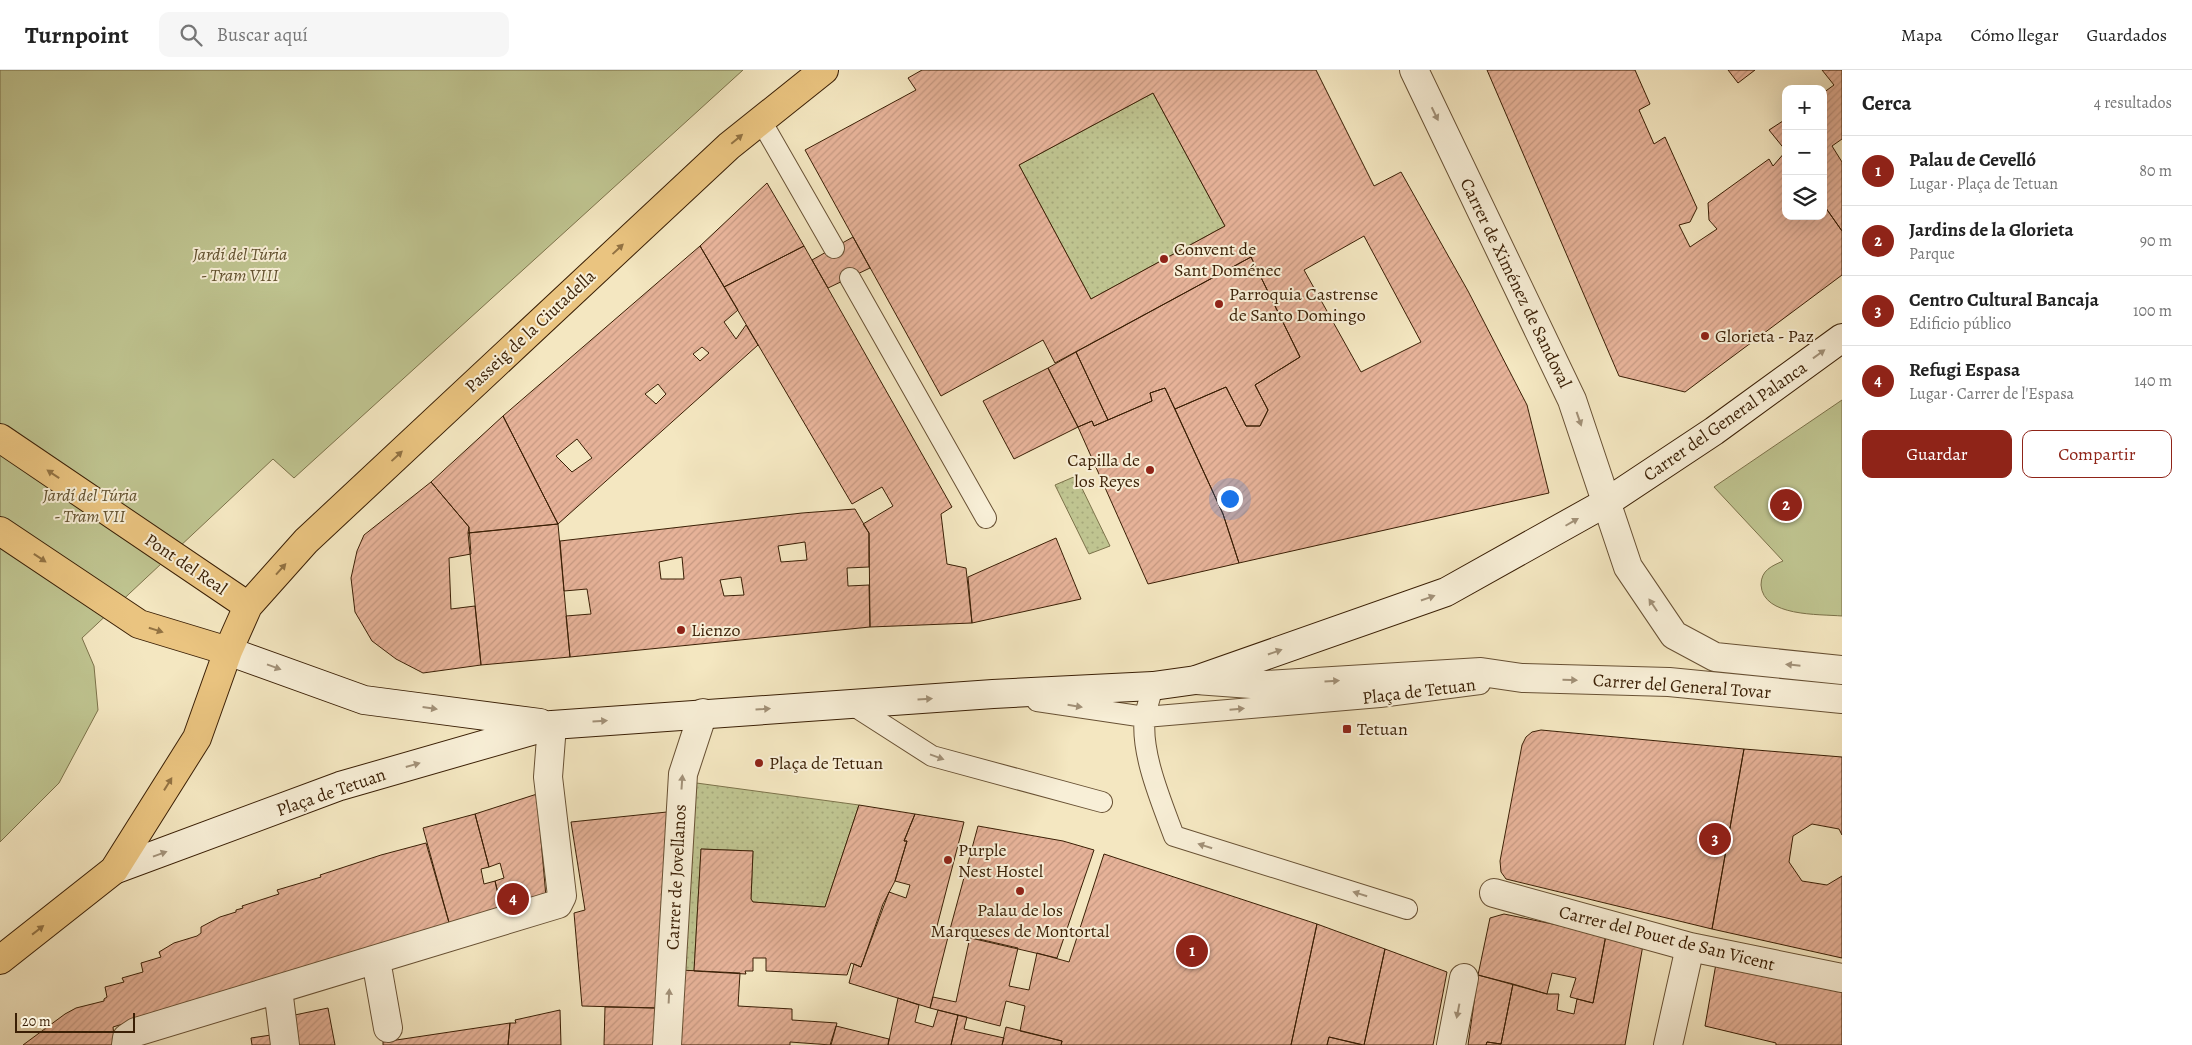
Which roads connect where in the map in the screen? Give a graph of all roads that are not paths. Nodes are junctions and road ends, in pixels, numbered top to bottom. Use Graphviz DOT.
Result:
graph roads {
  1 [pos="824,70"];
  2 [pos="1414,70"];
  3 [pos="760,119"];
  4 [pos="834,248"];
  5 [pos="850,278"];
  6 [pos="1842,338"];
  7 [pos="0,438"];
  8 [pos="1607,502"];
  9 [pos="986,518"];
  10 [pos="0,530"];
  11 [pos="248,606"];
  12 [pos="228,651"];
  13 [pos="1842,670"];
  14 [pos="1522,678"];
  15 [pos="1196,680"];
  16 [pos="1153,686"];
  17 [pos="993,694"];
  18 [pos="1842,699"];
  19 [pos="851,704"];
  20 [pos="703,713"];
  21 [pos="1145,717"];
  22 [pos="552,725"];
  23 [pos="1102,802"];
  24 [pos="114,870"];
  25 [pos="1494,893"];
  26 [pos="1407,909"];
  27 [pos="1690,947"];
  28 [pos="0,960"];
  29 [pos="376,960"];
  30 [pos="1464,978"];
  31 [pos="1842,978"];
  32 [pos="278,989"];
  33 [pos="388,1028"];
  34 [pos="126,1045"];
  35 [pos="285,1045"];
  36 [pos="667,1045"];
  37 [pos="1451,1045"];
  38 [pos="1668,1045"];
  1 -- 3 [label="main road, Passeig de la Ciutadella"];
  2 -- 8 [label="street, Carrer de Ximénez de Sandoval, one-way"];
  3 -- 4 [label="lane"];
  11 -- 3 [label="main road, Passeig de la Ciutadella, one-way"];
  5 -- 9 [label="lane"];
  8 -- 6 [label="street, Carrer del General Palanca, one-way"];
  11 -- 7 [label="main road, Pont del Real, one-way"];
  13 -- 8 [label="street, Carrer del General Tovar, one-way"];
  15 -- 8 [label="street, Plaça de Tetuan, one-way"];
  10 -- 12 [label="main road, one-way"];
  11 -- 12 [label="main road, Plaça de Tetuan"];
  12 -- 22 [label="street, Plaça de Tetuan, one-way"];
  24 -- 12 [label="main road, Plaça de Tetuan, one-way"];
  15 -- 14 [label="street, Plaça de Tetuan, one-way"];
  14 -- 18 [label="street, Carrer del General Tovar, one-way"];
  21 -- 14 [label="lane, Plaça de Tetuan, one-way"];
  15 -- 16 [label="street, Plaça de Tetuan"];
  16 -- 17 [label="street, Plaça de Tetuan"];
  16 -- 21 [label="lane"];
  19 -- 17 [label="street, Plaça de Tetuan, one-way"];
  17 -- 21 [label="lane, Plaça de Tetuan, one-way"];
  20 -- 19 [label="street, Plaça de Tetuan, one-way"];
  19 -- 23 [label="lane, one-way"];
  22 -- 20 [label="street, Plaça de Tetuan, one-way"];
  36 -- 20 [label="street, Carrer de Jovellanos, one-way"];
  26 -- 21 [label="lane, one-way"];
  24 -- 22 [label="street, Plaça de Tetuan, one-way"];
  22 -- 29 [label="street"];
  28 -- 24 [label="main road, Plaça de Tetuan, one-way"];
  25 -- 27 [label="street, Carrer del Pouet de San Vicent"];
  27 -- 31 [label="street, Carrer del Pouet de San Vicent"];
  27 -- 38 [label="street"];
  29 -- 32 [label="street"];
  29 -- 33 [label="street"];
  30 -- 37 [label="street, one-way"];
  32 -- 34 [label="street"];
  32 -- 35 [label="street"];
}
